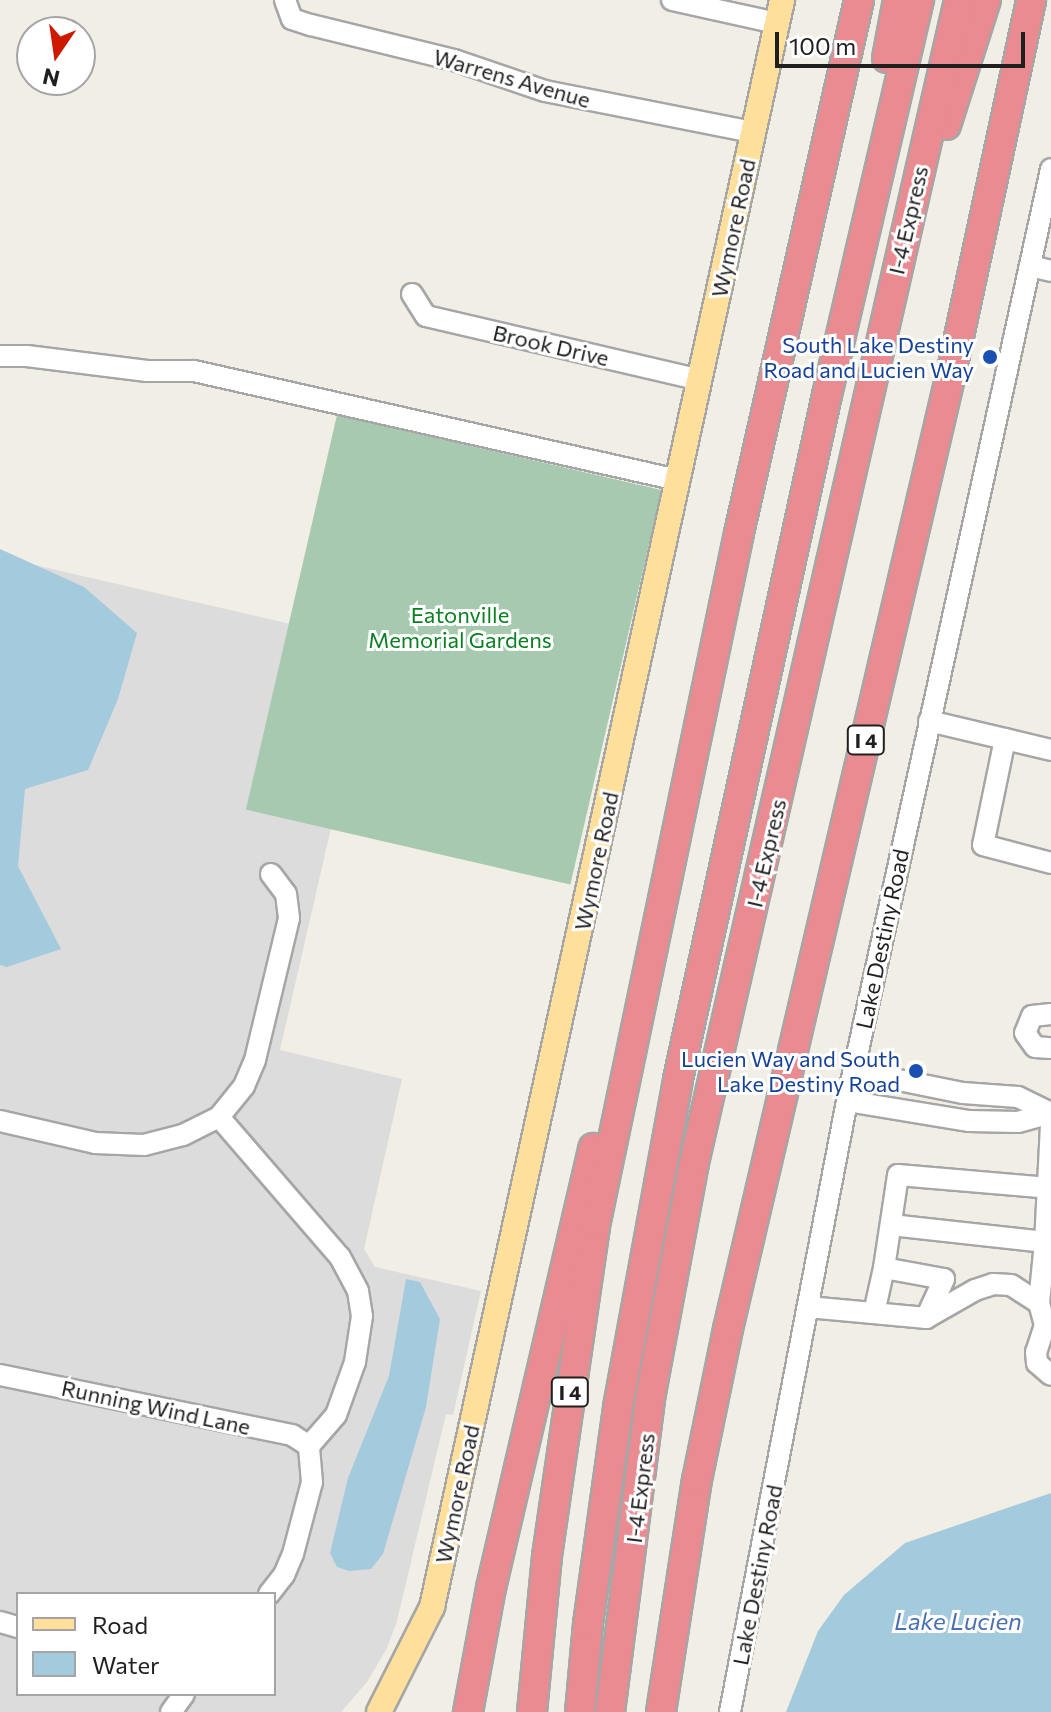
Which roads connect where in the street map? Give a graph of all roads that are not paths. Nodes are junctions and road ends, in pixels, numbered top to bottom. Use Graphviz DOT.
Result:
graph roads {
  1 [pos="285,0"];
  2 [pos="672,0"];
  3 [pos="859,0"];
  4 [pos="898,0"];
  5 [pos="919,0"];
  6 [pos="959,0"];
  7 [pos="986,0"];
  8 [pos="1031,0"];
  9 [pos="780,11"];
  10 [pos="753,132"];
  11 [pos="1051,169"];
  12 [pos="902,246"];
  13 [pos="1030,266"];
  14 [pos="1051,271"];
  15 [pos="854,285"];
  16 [pos="412,294"];
  17 [pos="0,356"];
  18 [pos="701,380"];
  19 [pos="679,480"];
  20 [pos="929,721"];
  21 [pos="1005,739"];
  22 [pos="1051,750"];
  23 [pos="1051,863"];
  24 [pos="271,874"];
  25 [pos="1051,1014"];
  26 [pos="1050,1050"];
  27 [pos="854,1071"];
  28 [pos="626,1075"];
  29 [pos="847,1101"];
  30 [pos="1051,1113"];
  31 [pos="219,1117"];
  32 [pos="0,1121"];
  33 [pos="1051,1125"];
  34 [pos="1050,1188"];
  35 [pos="891,1225"];
  36 [pos="1048,1242"];
  37 [pos="884,1268"];
  38 [pos="1043,1293"];
  39 [pos="808,1307"];
  40 [pos="874,1313"];
  41 [pos="926,1318"];
  42 [pos="1045,1337"];
  43 [pos="0,1375"];
  44 [pos="1051,1375"];
  45 [pos="309,1446"];
  46 [pos="697,1480"];
  47 [pos="491,1588"];
  48 [pos="271,1592"];
  49 [pos="379,1712"];
  50 [pos="468,1712"];
  51 [pos="481,1712"];
  52 [pos="532,1712"];
  53 [pos="580,1712"];
  54 [pos="610,1712"];
  55 [pos="661,1712"];
  56 [pos="679,1712"];
  57 [pos="730,1712"];
  1 -- 10 [label="street, Warrens Avenue"];
  2 -- 9 [label="street"];
  3 -- 28 [label="highway, I 4"];
  4 -- 15 [label="highway"];
  5 -- 15 [label="highway, I-4 Express"];
  6 -- 12 [label="highway, I-4 Express"];
  7 -- 12 [label="highway"];
  8 -- 46 [label="highway, I 4"];
  9 -- 10 [label="main road, Wymore Road"];
  10 -- 18 [label="main road, Wymore Road"];
  11 -- 13 [label="street, Lake Destiny Road"];
  12 -- 54 [label="highway, I-4 Express"];
  13 -- 14 [label="street"];
  13 -- 20 [label="street, Lake Destiny Road"];
  15 -- 53 [label="highway, I-4 Express"];
  16 -- 18 [label="street, Brook Drive"];
  17 -- 19 [label="street"];
  18 -- 19 [label="main road, Wymore Road"];
  19 -- 49 [label="main road, Wymore Road"];
  20 -- 21 [label="street"];
  20 -- 27 [label="street, Lake Destiny Road"];
  21 -- 22 [label="street"];
  21 -- 23 [label="street"];
  24 -- 31 [label="street"];
  25 -- 26 [label="street"];
  27 -- 29 [label="street, Lake Destiny Road"];
  27 -- 30 [label="street"];
  28 -- 47 [label="highway"];
  28 -- 52 [label="highway, I 4"];
  29 -- 30 [label="street"];
  29 -- 39 [label="street, Lake Destiny Road"];
  31 -- 32 [label="street"];
  31 -- 45 [label="street"];
  33 -- 34 [label="street"];
  34 -- 35 [label="street"];
  34 -- 36 [label="street"];
  35 -- 36 [label="street"];
  35 -- 37 [label="street"];
  36 -- 38 [label="street"];
  37 -- 40 [label="street"];
  37 -- 41 [label="street"];
  38 -- 41 [label="street"];
  38 -- 42 [label="street"];
  39 -- 40 [label="street"];
  39 -- 57 [label="street, Lake Destiny Road"];
  40 -- 41 [label="street"];
  42 -- 44 [label="street"];
  43 -- 45 [label="street, Running Wind Lane"];
  45 -- 48 [label="street"];
  46 -- 55 [label="highway, I 4"];
  46 -- 56 [label="highway"];
  47 -- 50 [label="highway"];
  47 -- 51 [label="highway"];
}
